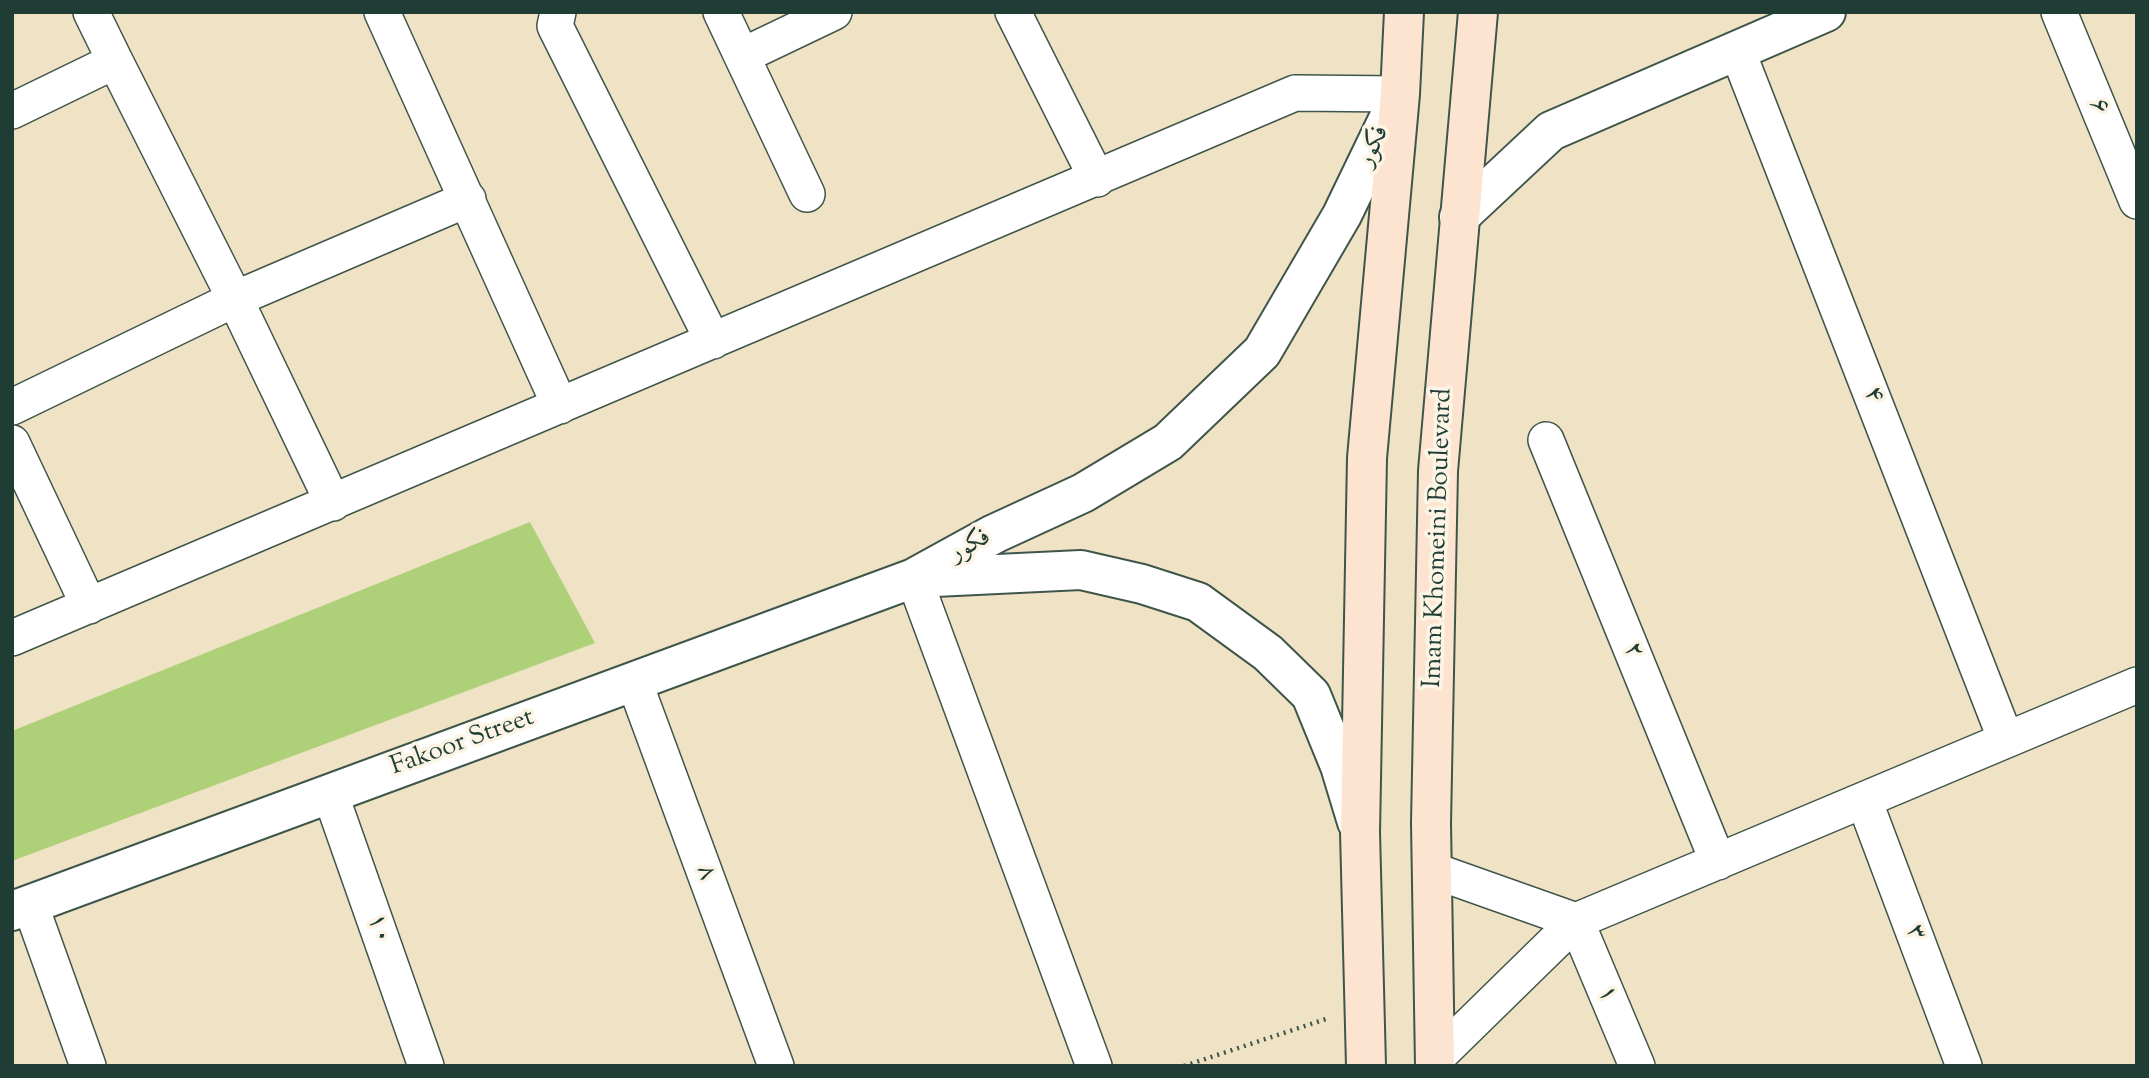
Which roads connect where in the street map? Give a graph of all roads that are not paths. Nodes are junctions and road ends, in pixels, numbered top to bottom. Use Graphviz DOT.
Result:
graph roads {
  1 [pos="91,12"];
  2 [pos="382,12"];
  3 [pos="558,12"];
  4 [pos="721,12"];
  5 [pos="834,12"];
  6 [pos="1013,12"];
  7 [pos="1404,12"];
  8 [pos="1478,12"];
  9 [pos="1826,12"];
  10 [pos="2059,12"];
  11 [pos="1737,50"];
  12 [pos="742,56"];
  13 [pos="114,61"];
  14 [pos="1401,94"];
  15 [pos="12,111"];
  16 [pos="1097,179"];
  17 [pos="807,194"];
  18 [pos="468,199"];
  19 [pos="2137,201"];
  20 [pos="1459,217"];
  21 [pos="235,299"];
  22 [pos="713,341"];
  23 [pos="560,406"];
  24 [pos="12,407"];
  25 [pos="1545,440"];
  26 [pos="12,443"];
  27 [pos="332,503"];
  28 [pos="914,578"];
  29 [pos="89,606"];
  30 [pos="12,638"];
  31 [pos="634,681"];
  32 [pos="2137,685"];
  33 [pos="2006,740"];
  34 [pos="330,793"];
  35 [pos="1864,800"];
  36 [pos="1360,832"];
  37 [pos="1718,862"];
  38 [pos="1432,870"];
  39 [pos="21,908"];
  40 [pos="1576,921"];
  41 [pos="1435,1062"];
  42 [pos="88,1066"];
  43 [pos="426,1066"];
  44 [pos="776,1066"];
  45 [pos="1094,1066"];
  46 [pos="1366,1066"];
  47 [pos="1637,1066"];
  48 [pos="1964,1066"];
  1 -- 13 [label="street"];
  2 -- 18 [label="street"];
  3 -- 22 [label="street"];
  4 -- 12 [label="street"];
  5 -- 12 [label="street"];
  6 -- 16 [label="street"];
  7 -- 14 [label="main road"];
  8 -- 20 [label="main road, Imam Khomeini Boulevard"];
  9 -- 11 [label="street"];
  10 -- 19 [label="street, ۶"];
  11 -- 20 [label="street"];
  11 -- 33 [label="street, ۴"];
  12 -- 17 [label="street"];
  13 -- 15 [label="street"];
  13 -- 21 [label="street"];
  14 -- 16 [label="street"];
  14 -- 28 [label="street, فکور"];
  14 -- 36 [label="main road"];
  16 -- 22 [label="street"];
  18 -- 21 [label="street"];
  18 -- 23 [label="street"];
  20 -- 38 [label="main road, Imam Khomeini Boulevard"];
  21 -- 24 [label="street"];
  21 -- 27 [label="street"];
  22 -- 23 [label="street"];
  23 -- 27 [label="street"];
  25 -- 37 [label="street, ۲"];
  26 -- 29 [label="street"];
  27 -- 29 [label="street"];
  28 -- 31 [label="street, Fakoor Street"];
  28 -- 36 [label="street, فکور"];
  28 -- 45 [label="street"];
  29 -- 30 [label="street"];
  31 -- 34 [label="street, Fakoor Street"];
  31 -- 44 [label="street, ۸"];
  32 -- 33 [label="street"];
  33 -- 35 [label="street"];
  34 -- 39 [label="street, Fakoor Street"];
  34 -- 43 [label="street, ۱۰"];
  35 -- 37 [label="street"];
  35 -- 48 [label="street, ۳"];
  36 -- 46 [label="main road"];
  37 -- 40 [label="street"];
  38 -- 40 [label="street"];
  38 -- 41 [label="main road, Imam Khomeini Boulevard"];
  39 -- 42 [label="street"];
  40 -- 41 [label="street"];
  40 -- 47 [label="street, ۱"];
}
